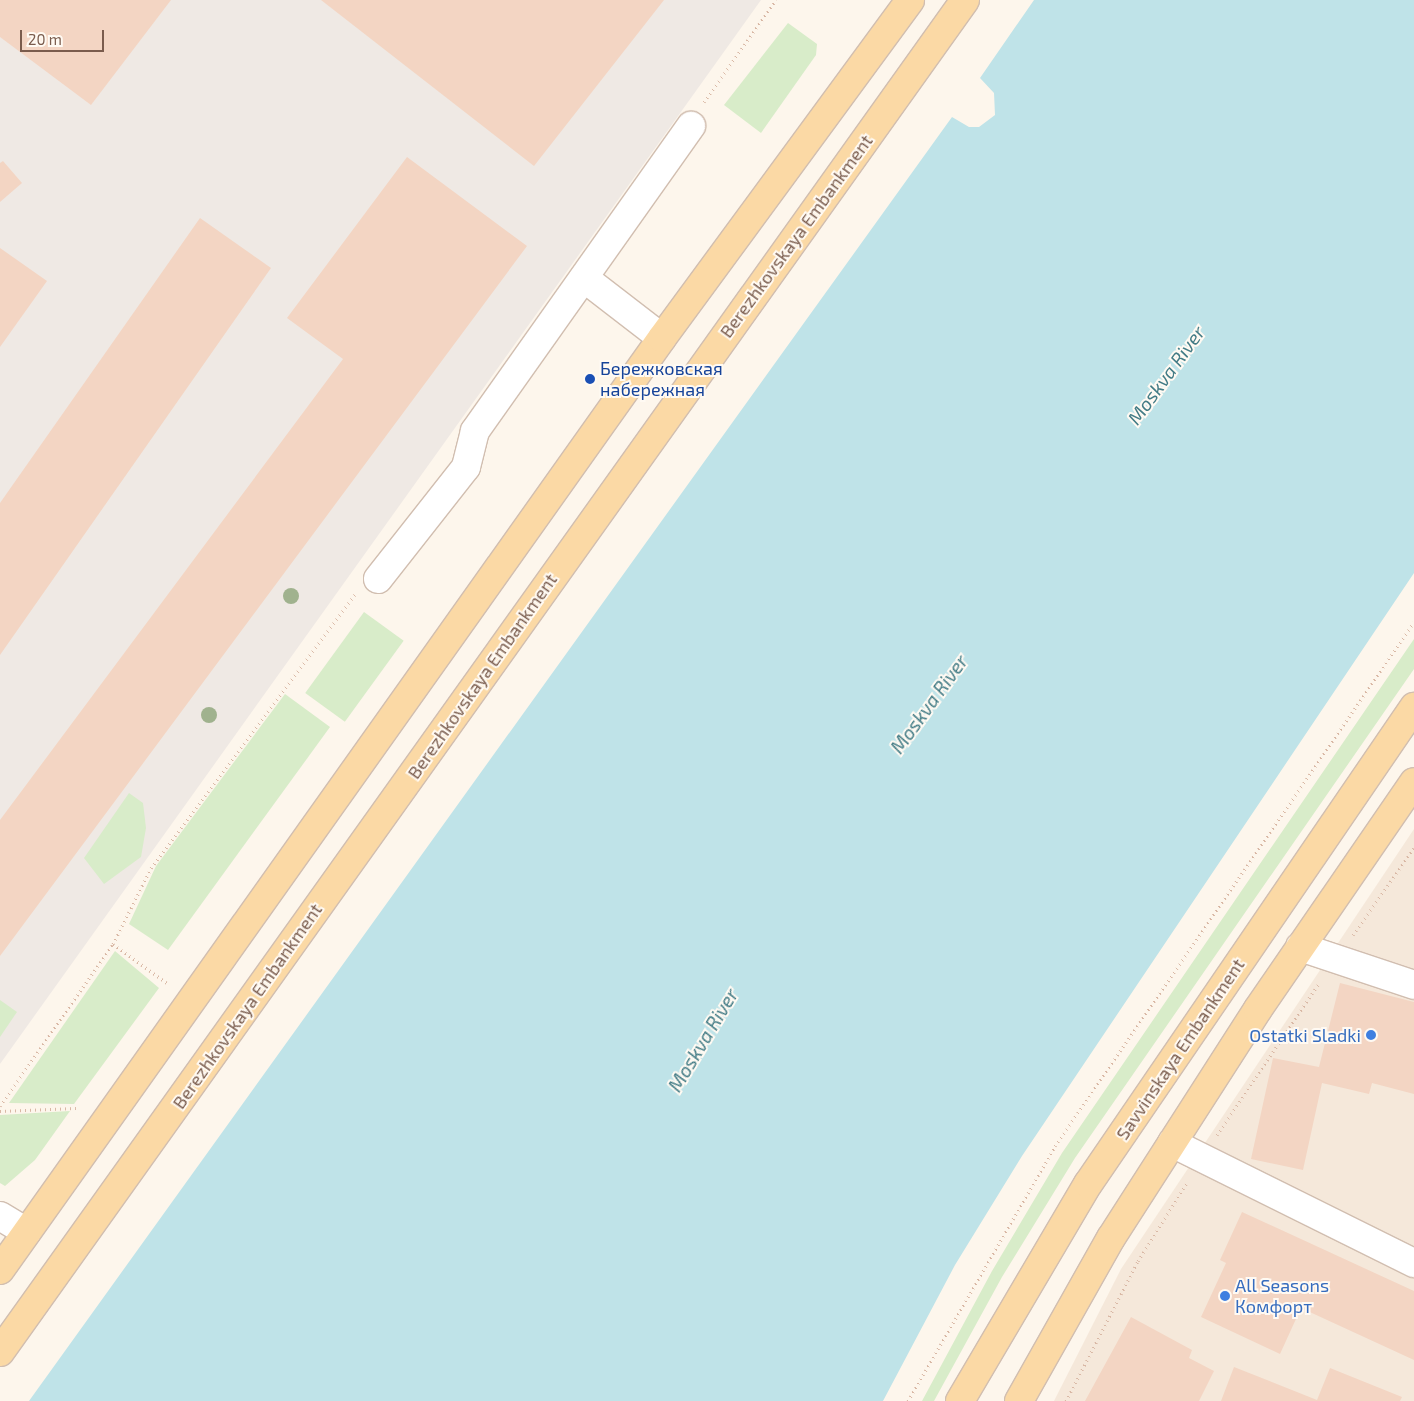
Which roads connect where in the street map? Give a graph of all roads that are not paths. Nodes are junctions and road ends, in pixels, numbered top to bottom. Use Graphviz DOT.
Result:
graph roads {
  1 [pos="910,0"];
  2 [pos="965,0"];
  3 [pos="691,126"];
  4 [pos="584,278"];
  5 [pos="662,338"];
  6 [pos="378,579"];
  7 [pos="1414,706"];
  8 [pos="1414,782"];
  9 [pos="1300,947"];
  10 [pos="1414,985"];
  11 [pos="1172,1143"];
  12 [pos="0,1216"];
  13 [pos="26,1232"];
  14 [pos="1414,1262"];
  15 [pos="0,1270"];
  16 [pos="0,1352"];
  17 [pos="960,1401"];
  18 [pos="1019,1401"];
  1 -- 5 [label="main road"];
  2 -- 16 [label="main road, Berezhkovskaya Embankment"];
  3 -- 4 [label="lane"];
  4 -- 5 [label="lane"];
  4 -- 6 [label="lane"];
  5 -- 13 [label="main road"];
  7 -- 17 [label="main road, Savvinskaya Embankment"];
  8 -- 9 [label="main road"];
  9 -- 10 [label="lane"];
  9 -- 11 [label="main road"];
  11 -- 14 [label="lane"];
  11 -- 18 [label="main road"];
  12 -- 13 [label="lane"];
  13 -- 15 [label="main road"];
}
